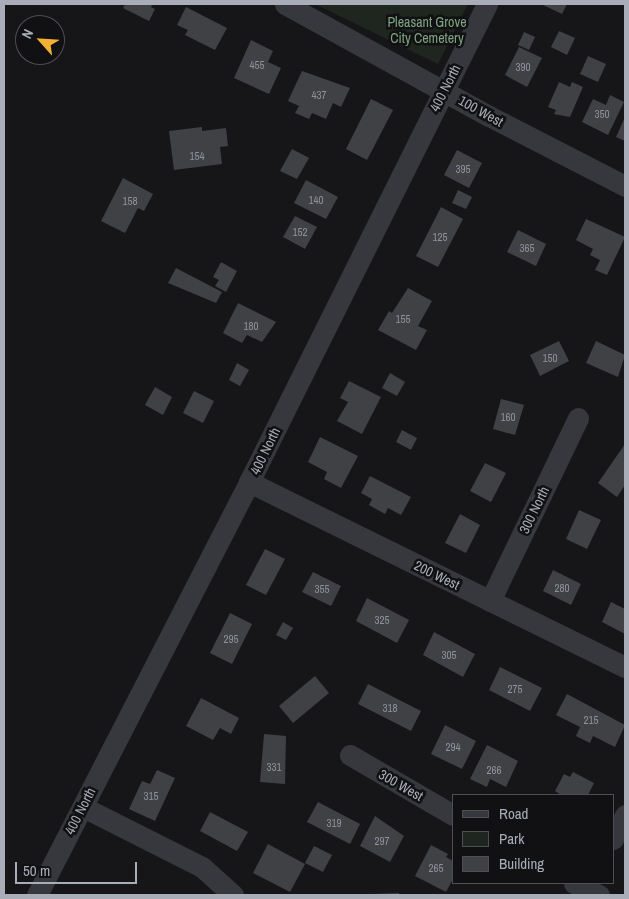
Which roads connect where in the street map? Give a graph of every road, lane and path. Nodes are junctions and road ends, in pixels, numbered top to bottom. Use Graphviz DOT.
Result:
graph roads {
  1 [pos="286,4"];
  2 [pos="487,4"];
  3 [pos="318,11"];
  4 [pos="443,90"];
  5 [pos="625,186"];
  6 [pos="578,418"];
  7 [pos="249,482"];
  8 [pos="490,601"];
  9 [pos="625,667"];
  10 [pos="350,755"];
  11 [pos="83,807"];
  12 [pos="452,814"];
  13 [pos="625,815"];
  14 [pos="614,837"];
  15 [pos="37,895"];
  16 [pos="233,895"];
  1 -- 3 [label="street, 100 West"];
  2 -- 4 [label="street, 400 North"];
  3 -- 4 [label="street, 100 West"];
  4 -- 5 [label="street, 100 West"];
  4 -- 7 [label="street, 400 North"];
  6 -- 8 [label="street, 300 North"];
  7 -- 8 [label="street, 200 West"];
  7 -- 11 [label="street, 400 North"];
  8 -- 9 [label="street, 200 West"];
  10 -- 12 [label="street, 300 West"];
  11 -- 15 [label="street, 400 North"];
  11 -- 16 [label="street"];
  13 -- 14 [label="street"];
}
